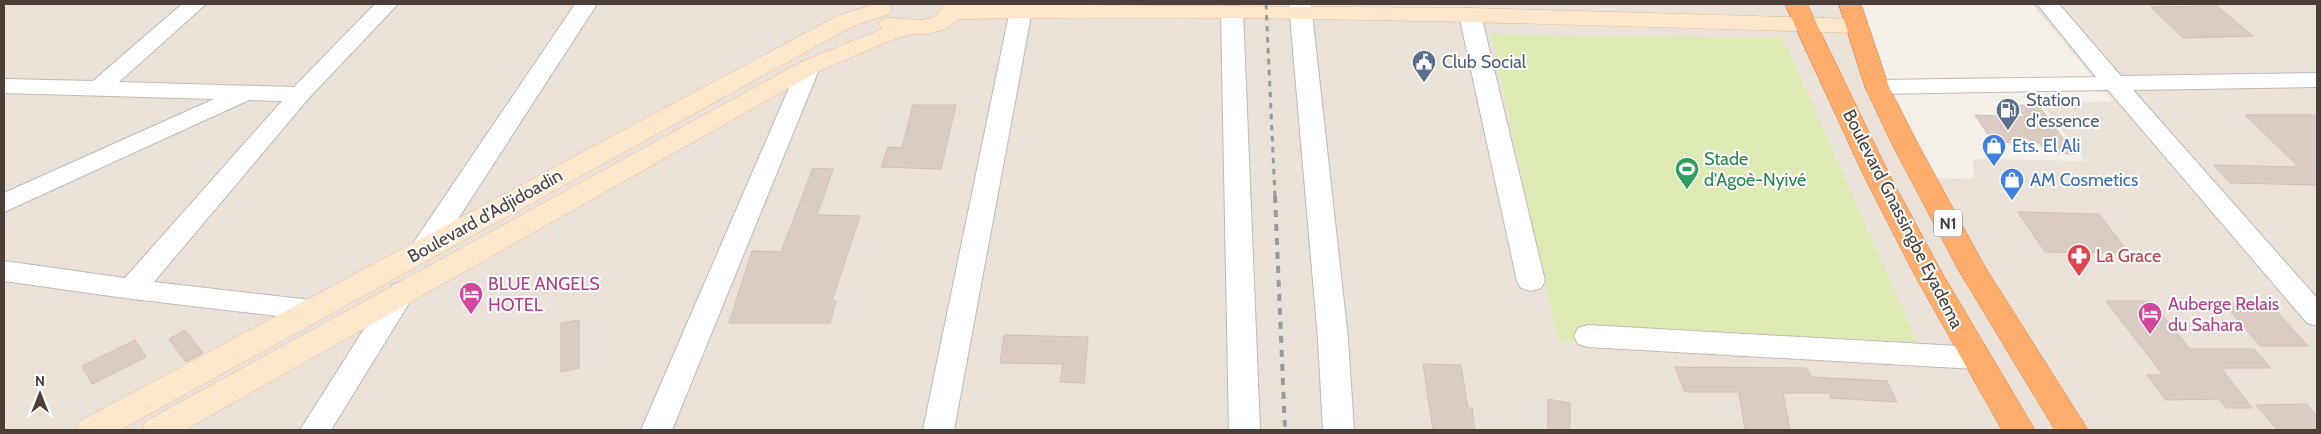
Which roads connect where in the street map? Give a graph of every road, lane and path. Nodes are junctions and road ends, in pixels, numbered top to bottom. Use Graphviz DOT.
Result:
graph roads {
  1 [pos="195,4"];
  2 [pos="387,4"];
  3 [pos="586,4"];
  4 [pos="1382,4"];
  5 [pos="2048,4"];
  6 [pos="882,6"];
  7 [pos="954,8"];
  8 [pos="1301,8"];
  9 [pos="1468,8"];
  10 [pos="1020,10"];
  11 [pos="1232,12"];
  12 [pos="1800,14"];
  13 [pos="1854,15"];
  14 [pos="907,28"];
  15 [pos="809,67"];
  16 [pos="2315,82"];
  17 [pos="2114,83"];
  18 [pos="4,86"];
  19 [pos="1877,86"];
  20 [pos="99,88"];
  21 [pos="245,94"];
  22 [pos="300,94"];
  23 [pos="4,202"];
  24 [pos="424,249"];
  25 [pos="4,271"];
  26 [pos="1531,281"];
  27 [pos="132,289"];
  28 [pos="402,292"];
  29 [pos="311,310"];
  30 [pos="2317,316"];
  31 [pos="1588,336"];
  32 [pos="1976,358"];
  33 [pos="92,430"];
  34 [pos="158,430"];
  35 [pos="316,430"];
  36 [pos="656,430"];
  37 [pos="938,430"];
  38 [pos="1245,430"];
  39 [pos="1339,430"];
  40 [pos="2019,430"];
  41 [pos="2072,430"];
  1 -- 20 [label="street"];
  2 -- 22 [label="street"];
  3 -- 24 [label="street"];
  4 -- 9 [label="main road"];
  5 -- 17 [label="street"];
  6 -- 14 [label="main road"];
  6 -- 24 [label="main road, Boulevard d'Adjidoadin"];
  7 -- 10 [label="main road"];
  7 -- 14 [label="main road, Boulevard d'Adjidoadin"];
  8 -- 9 [label="main road"];
  8 -- 11 [label="main road"];
  8 -- 39 [label="street"];
  9 -- 12 [label="main road"];
  9 -- 26 [label="street"];
  10 -- 11 [label="main road"];
  10 -- 37 [label="street"];
  11 -- 38 [label="street"];
  12 -- 13 [label="main road"];
  12 -- 32 [label="highway, Boulevard Gnassingbe Eyadema / N1"];
  13 -- 19 [label="highway, Boulevard Gnassingbe Eyadema / N1"];
  14 -- 15 [label="main road, Boulevard d'Adjidoadin"];
  15 -- 28 [label="main road, Boulevard d'Adjidoadin"];
  15 -- 36 [label="street"];
  16 -- 17 [label="street"];
  17 -- 19 [label="street"];
  17 -- 30 [label="street"];
  18 -- 20 [label="street"];
  19 -- 41 [label="highway, Boulevard Gnassingbe Eyadema / N1"];
  20 -- 21 [label="street"];
  21 -- 22 [label="street"];
  21 -- 23 [label="street"];
  22 -- 27 [label="street"];
  24 -- 29 [label="main road, Boulevard d'Adjidoadin"];
  25 -- 27 [label="street"];
  27 -- 29 [label="street"];
  28 -- 34 [label="main road, Boulevard d'Adjidoadin"];
  28 -- 35 [label="street"];
  29 -- 33 [label="main road, Boulevard d'Adjidoadin"];
  31 -- 32 [label="street"];
  32 -- 40 [label="highway, Boulevard Gnassingbe Eyadema / N1"];
}
